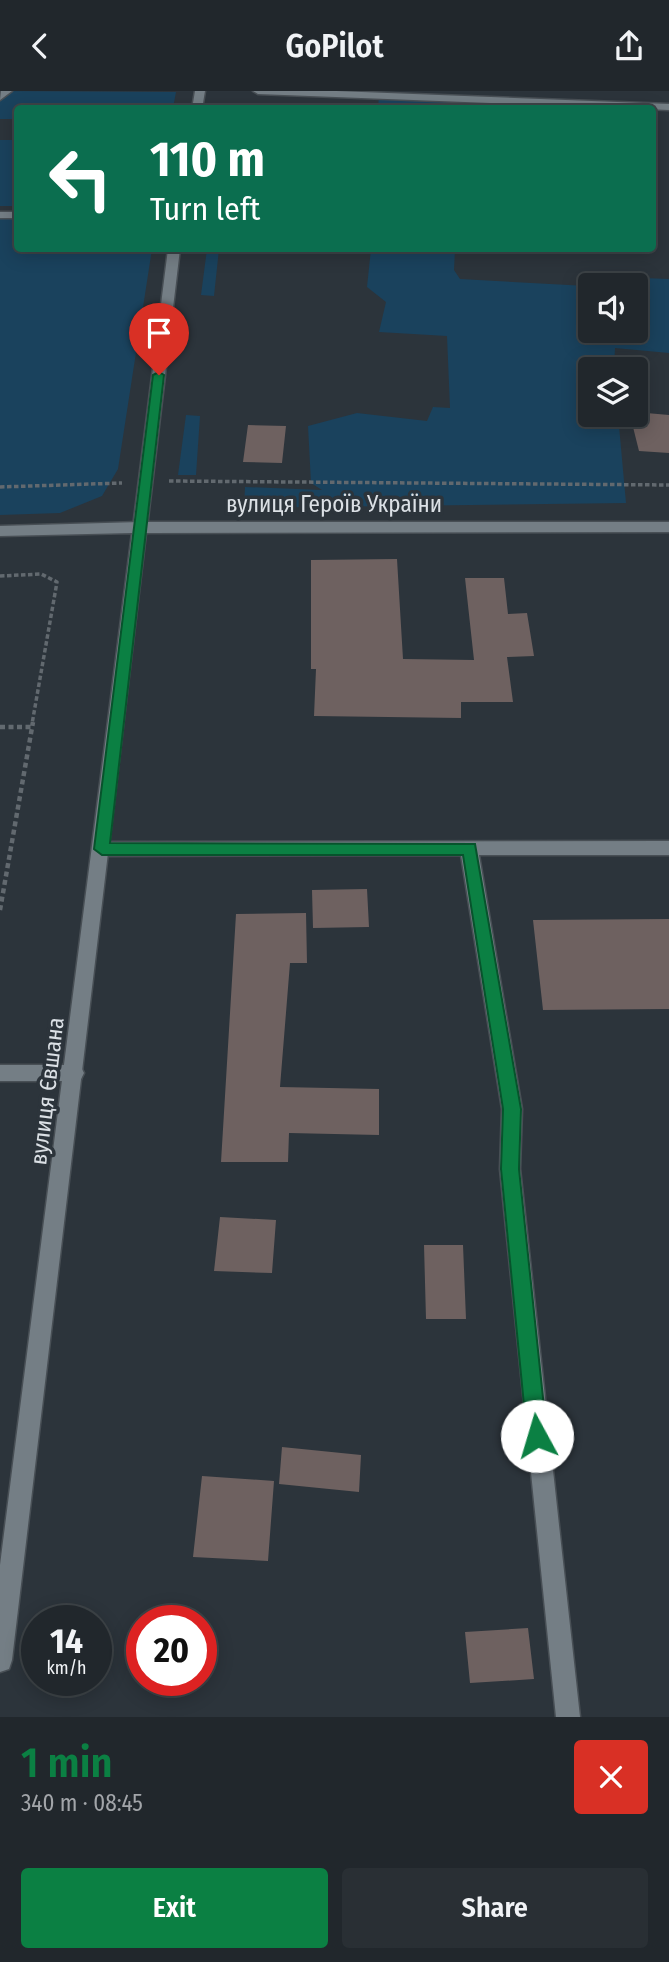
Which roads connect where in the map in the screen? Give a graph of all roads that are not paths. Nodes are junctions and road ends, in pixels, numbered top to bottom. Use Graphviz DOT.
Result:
graph roads {
  1 [pos="7,91"];
  2 [pos="258,91"];
  3 [pos="0,97"];
  4 [pos="618,105"];
  5 [pos="174,252"];
  6 [pos="140,527"];
  7 [pos="669,527"];
  8 [pos="0,531"];
  9 [pos="102,849"];
  10 [pos="470,849"];
  11 [pos="669,849"];
  12 [pos="0,1073"];
  13 [pos="74,1073"];
  14 [pos="0,1660"];
  15 [pos="568,1717"];
  1 -- 3 [label="main road"];
  2 -- 4 [label="main road"];
  5 -- 6 [label="main road, вулиця Євшана"];
  6 -- 7 [label="main road, вулиця Героїв України"];
  6 -- 8 [label="main road, вулиця Героїв України"];
  6 -- 9 [label="main road, вулиця Євшана"];
  9 -- 10 [label="main road"];
  9 -- 13 [label="main road, вулиця Євшана"];
  10 -- 11 [label="main road"];
  10 -- 15 [label="main road"];
  12 -- 13 [label="main road"];
  13 -- 14 [label="main road, вулиця Євшана"];
}
